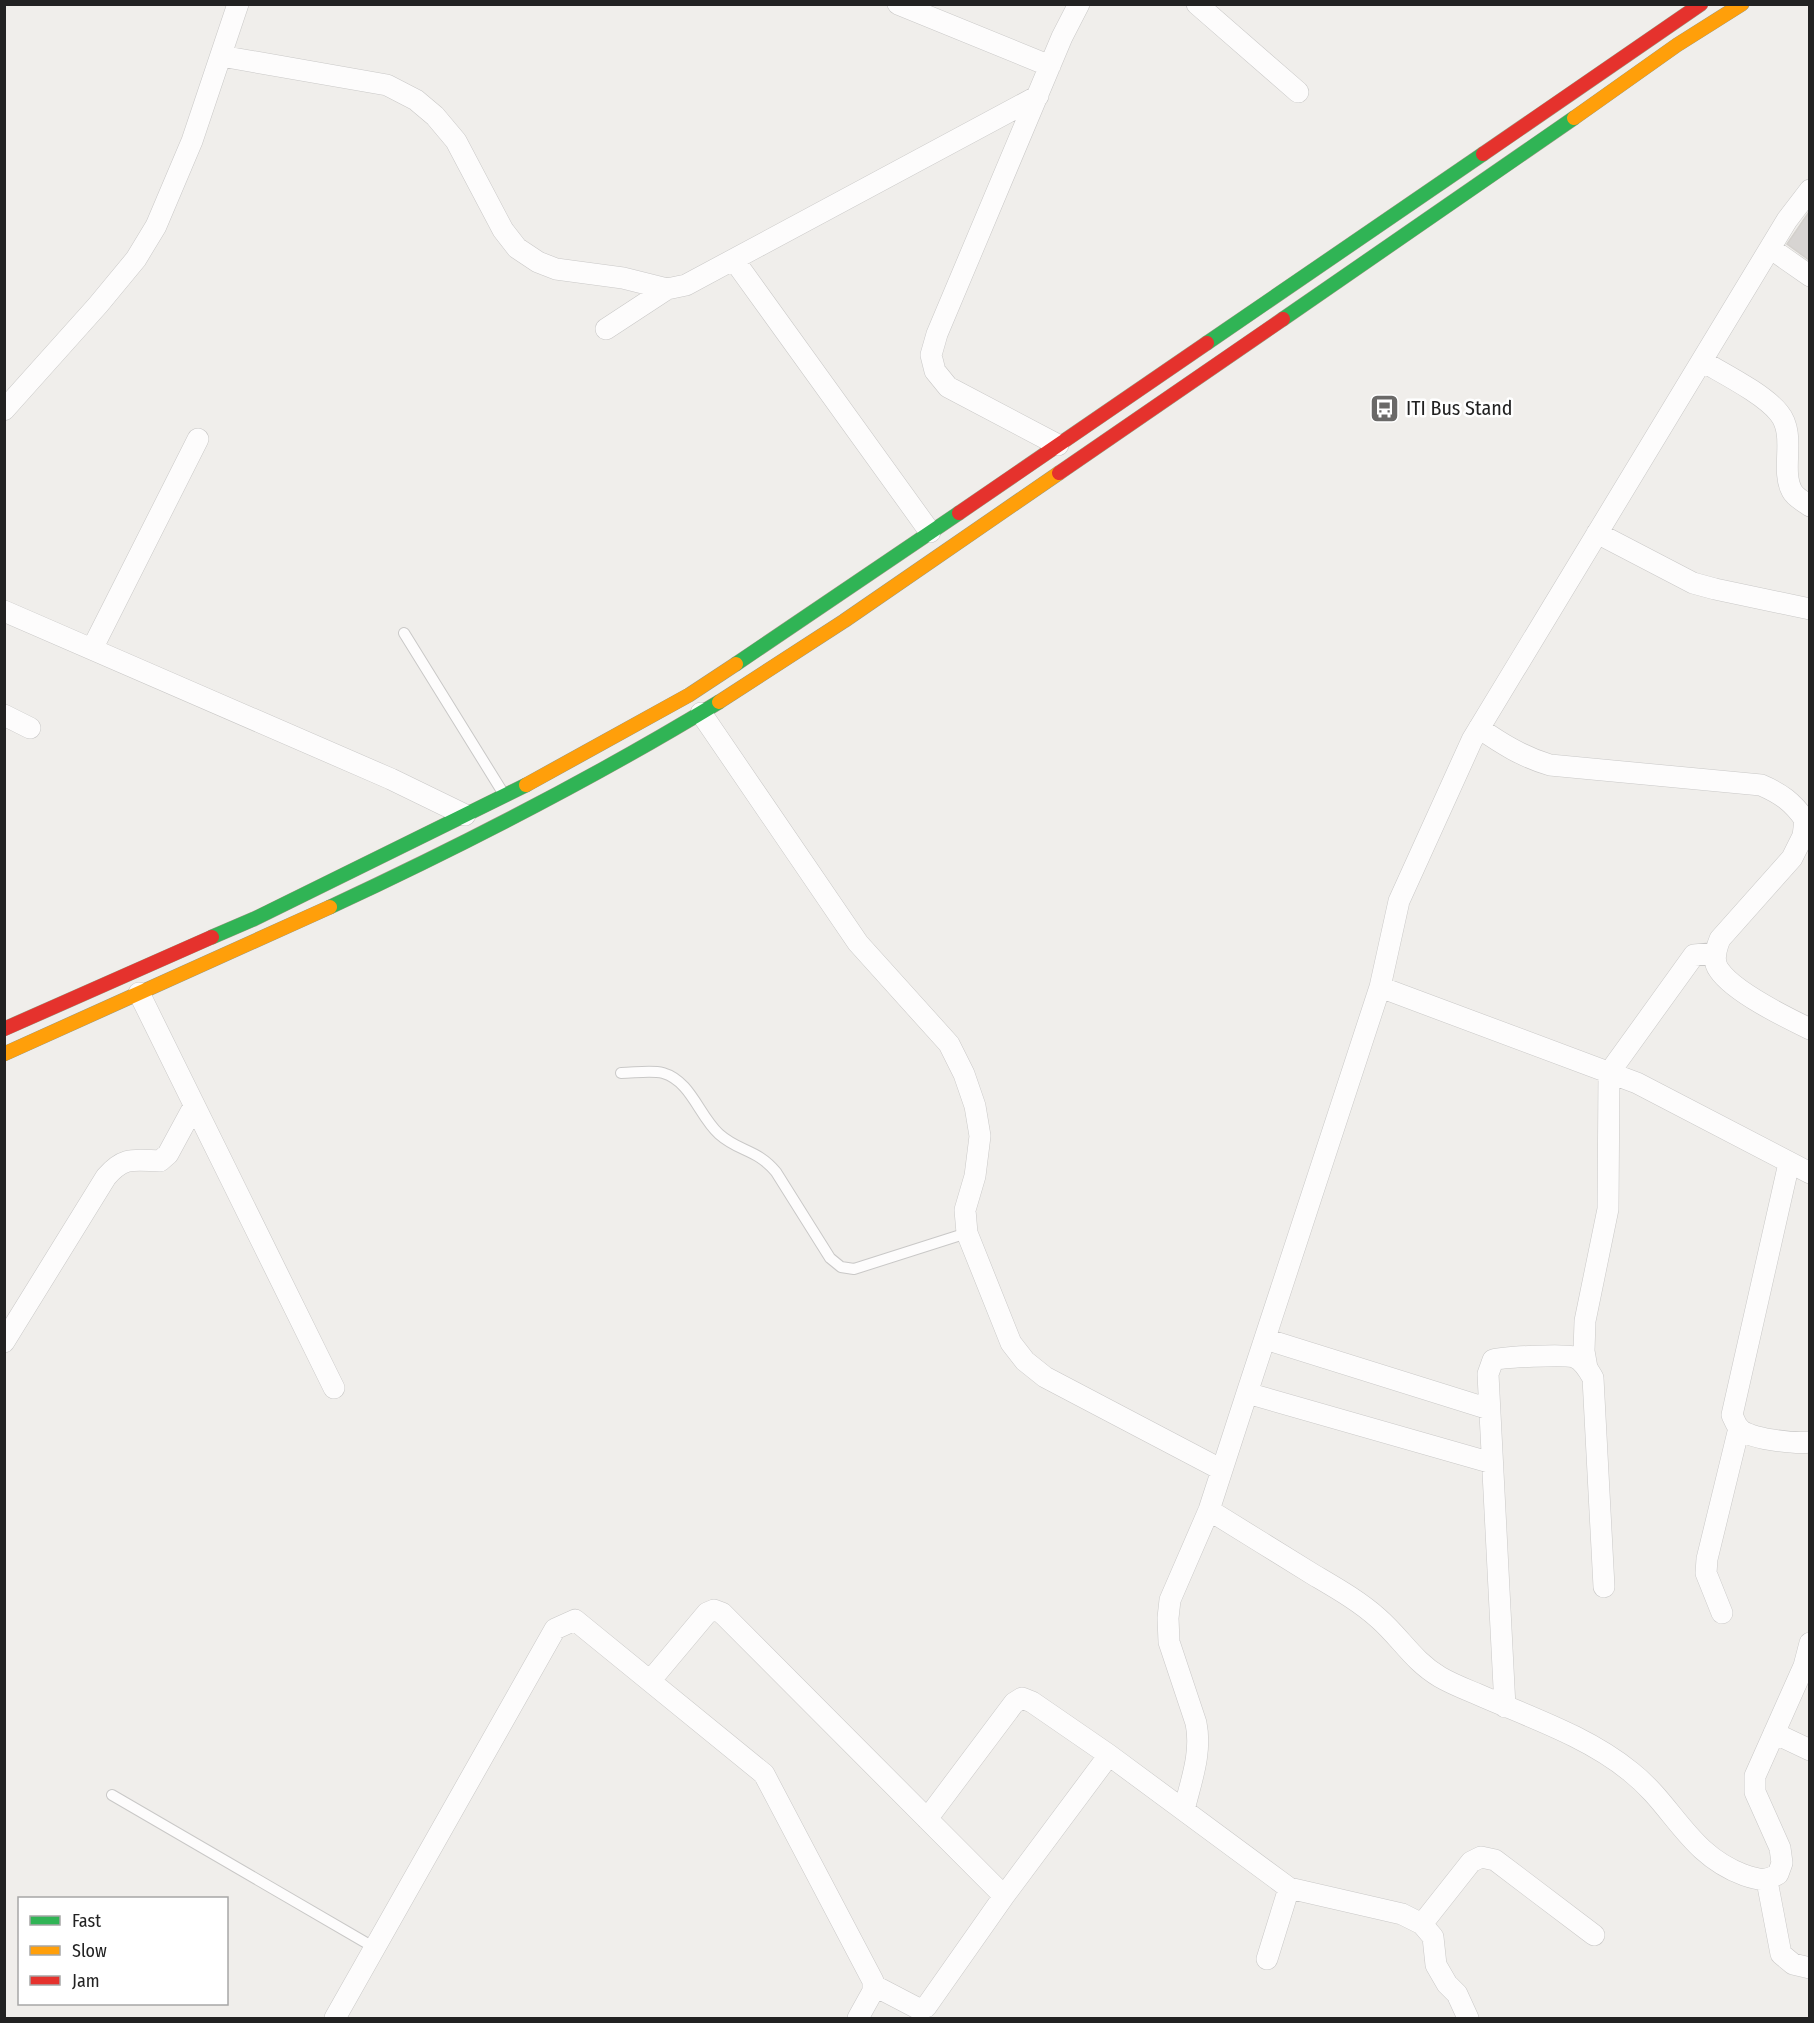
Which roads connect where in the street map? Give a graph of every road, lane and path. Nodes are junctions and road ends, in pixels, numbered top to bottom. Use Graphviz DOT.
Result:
graph roads {
  1 [pos="238,4"];
  2 [pos="898,4"];
  3 [pos="1078,4"];
  4 [pos="1197,4"];
  5 [pos="1701,4"];
  6 [pos="1742,4"];
  7 [pos="221,56"];
  8 [pos="1050,66"];
  9 [pos="1298,92"];
  10 [pos="1038,96"];
  11 [pos="1451,175"];
  12 [pos="1809,190"];
  13 [pos="1464,195"];
  14 [pos="1395,214"];
  15 [pos="1410,232"];
  16 [pos="1770,248"];
  17 [pos="734,260"];
  18 [pos="1809,276"];
  19 [pos="667,289"];
  20 [pos="606,329"];
  21 [pos="1702,361"];
  22 [pos="4,410"];
  23 [pos="198,439"];
  24 [pos="1058,445"];
  25 [pos="1809,506"];
  26 [pos="930,532"];
  27 [pos="1597,533"];
  28 [pos="1809,609"];
  29 [pos="4,611"];
  30 [pos="404,633"];
  31 [pos="92,649"];
  32 [pos="701,713"];
  33 [pos="4,715"];
  34 [pos="30,728"];
  35 [pos="1479,728"];
  36 [pos="505,796"];
  37 [pos="465,815"];
  38 [pos="1807,817"];
  39 [pos="1715,953"];
  40 [pos="1380,987"];
  41 [pos="139,993"];
  42 [pos="4,1029"];
  43 [pos="1809,1029"];
  44 [pos="4,1054"];
  45 [pos="621,1073"];
  46 [pos="1610,1073"];
  47 [pos="194,1106"];
  48 [pos="1789,1163"];
  49 [pos="1809,1173"];
  50 [pos="967,1233"];
  51 [pos="1265,1339"];
  52 [pos="4,1342"];
  53 [pos="1587,1368"];
  54 [pos="334,1389"];
  55 [pos="1247,1393"];
  56 [pos="1489,1409"];
  57 [pos="1738,1428"];
  58 [pos="1809,1442"];
  59 [pos="1492,1463"];
  60 [pos="1222,1470"];
  61 [pos="1209,1510"];
  62 [pos="1604,1587"];
  63 [pos="1722,1613"];
  64 [pos="1809,1643"];
  65 [pos="650,1681"];
  66 [pos="1505,1707"];
  67 [pos="1774,1733"];
  68 [pos="1809,1750"];
  69 [pos="1109,1755"];
  70 [pos="112,1795"];
  71 [pos="1184,1810"];
  72 [pos="927,1819"];
  73 [pos="1767,1881"];
  74 [pos="1289,1888"];
  75 [pos="1004,1896"];
  76 [pos="1422,1924"];
  77 [pos="1594,1935"];
  78 [pos="375,1948"];
  79 [pos="1267,1959"];
  80 [pos="1809,1968"];
  81 [pos="873,1985"];
  82 [pos="335,2019"];
  83 [pos="858,2019"];
  84 [pos="1468,2019"];
  1 -- 7 [label="street"];
  2 -- 8 [label="street"];
  3 -- 8 [label="street"];
  4 -- 9 [label="street"];
  5 -- 11 [label="street"];
  6 -- 13 [label="street"];
  7 -- 19 [label="street"];
  7 -- 22 [label="street"];
  8 -- 10 [label="street"];
  10 -- 17 [label="street"];
  10 -- 24 [label="street"];
  11 -- 13 [label="street"];
  11 -- 14 [label="street"];
  12 -- 16 [label="street"];
  13 -- 15 [label="street"];
  14 -- 15 [label="street"];
  14 -- 24 [label="street"];
  15 -- 32 [label="street"];
  16 -- 18 [label="street"];
  16 -- 21 [label="street"];
  17 -- 19 [label="street"];
  17 -- 26 [label="street"];
  19 -- 20 [label="street"];
  21 -- 25 [label="street"];
  21 -- 27 [label="street"];
  23 -- 31 [label="street"];
  24 -- 26 [label="street"];
  26 -- 36 [label="street"];
  27 -- 28 [label="street"];
  27 -- 35 [label="street"];
  29 -- 31 [label="street"];
  30 -- 36 [label="lane"];
  31 -- 37 [label="street"];
  32 -- 41 [label="street"];
  32 -- 50 [label="street"];
  33 -- 34 [label="street"];
  35 -- 38 [label="street"];
  35 -- 40 [label="street"];
  36 -- 37 [label="street"];
  37 -- 42 [label="street"];
  38 -- 39 [label="street"];
  39 -- 43 [label="street"];
  39 -- 46 [label="street"];
  40 -- 46 [label="street"];
  40 -- 51 [label="street"];
  41 -- 44 [label="street"];
  41 -- 47 [label="street"];
  45 -- 50 [label="lane"];
  46 -- 48 [label="street"];
  46 -- 53 [label="street"];
  47 -- 52 [label="street"];
  47 -- 54 [label="street"];
  48 -- 49 [label="street"];
  48 -- 57 [label="street"];
  50 -- 60 [label="street"];
  51 -- 55 [label="street"];
  51 -- 56 [label="street"];
  53 -- 56 [label="street"];
  53 -- 62 [label="street"];
  55 -- 59 [label="street"];
  55 -- 60 [label="street"];
  56 -- 59 [label="street"];
  57 -- 58 [label="street"];
  57 -- 63 [label="street"];
  59 -- 66 [label="street"];
  60 -- 61 [label="street"];
  61 -- 66 [label="street"];
  61 -- 71 [label="street"];
  64 -- 67 [label="street"];
  65 -- 72 [label="street"];
  65 -- 78 [label="street"];
  65 -- 81 [label="street"];
  66 -- 73 [label="street"];
  67 -- 68 [label="street"];
  67 -- 73 [label="street"];
  69 -- 71 [label="street"];
  69 -- 72 [label="street"];
  69 -- 75 [label="street"];
  70 -- 78 [label="lane"];
  71 -- 74 [label="street"];
  72 -- 75 [label="street"];
  73 -- 80 [label="street"];
  74 -- 76 [label="street"];
  74 -- 79 [label="street"];
  75 -- 81 [label="street"];
  76 -- 77 [label="street"];
  76 -- 84 [label="street"];
  78 -- 82 [label="street"];
  81 -- 83 [label="street"];
}
